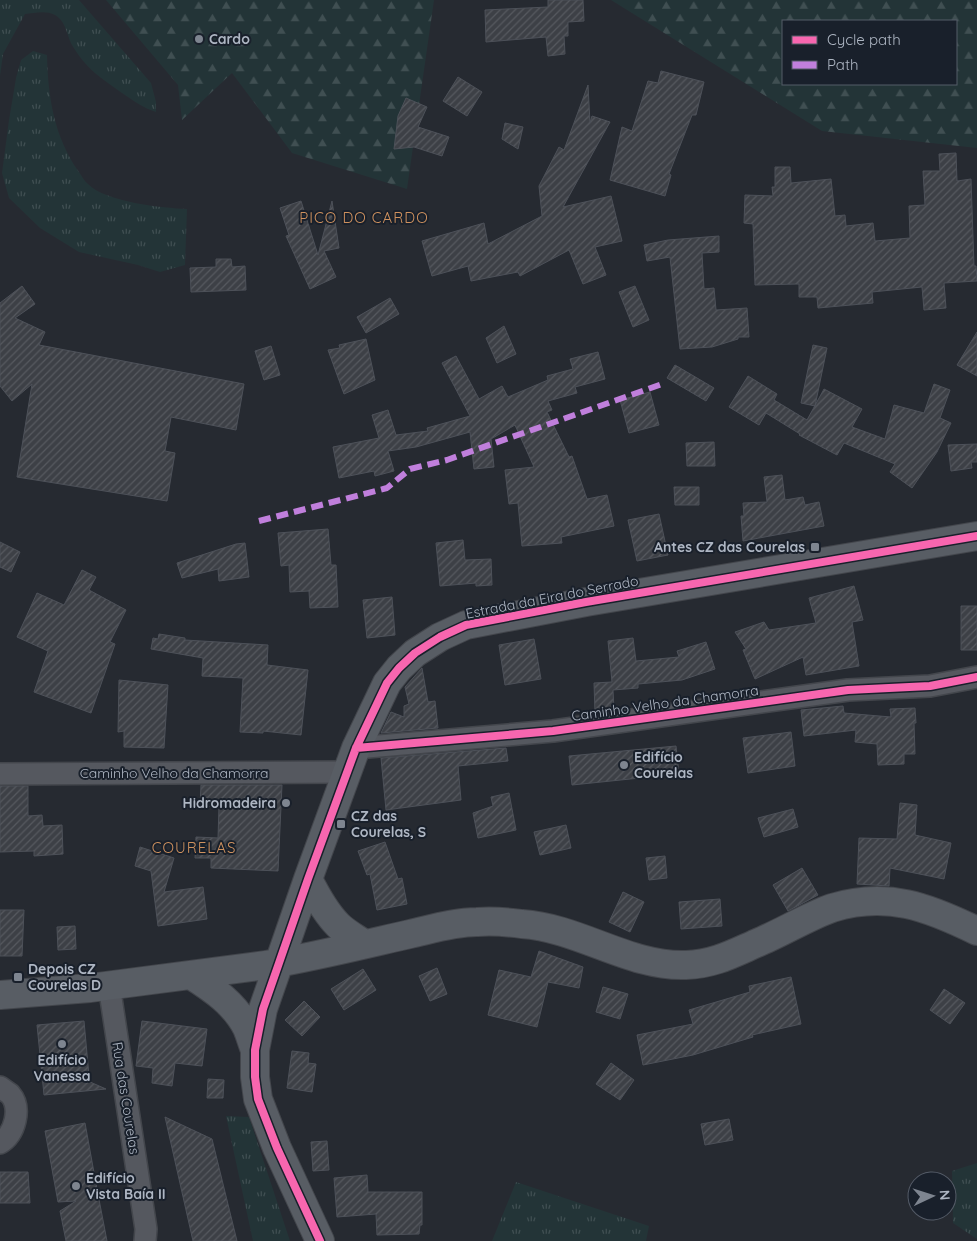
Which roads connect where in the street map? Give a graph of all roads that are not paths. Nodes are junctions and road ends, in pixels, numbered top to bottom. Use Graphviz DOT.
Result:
graph roads {
  1 [pos="977,536"];
  2 [pos="977,677"];
  3 [pos="352,760"];
  4 [pos="0,774"];
  5 [pos="308,878"];
  6 [pos="977,931"];
  7 [pos="364,944"];
  8 [pos="279,963"];
  9 [pos="191,975"];
  10 [pos="109,985"];
  11 [pos="0,995"];
  12 [pos="254,1050"];
  13 [pos="0,1087"];
  14 [pos="0,1143"];
  15 [pos="144,1241"];
  16 [pos="320,1241"];
  1 -- 3 [label="main road, Estrada da Eira do Serrado"];
  2 -- 3 [label="street, Caminho Velho da Chamorra"];
  3 -- 4 [label="street, Caminho Velho da Chamorra"];
  3 -- 5 [label="main road, Estrada da Eira do Serrado"];
  5 -- 7 [label="main road"];
  5 -- 8 [label="main road, Estrada da Eira do Serrado"];
  6 -- 7 [label="main road"];
  7 -- 8 [label="main road"];
  8 -- 9 [label="main road"];
  8 -- 12 [label="main road, Estrada da Eira do Serrado"];
  9 -- 10 [label="main road"];
  9 -- 12 [label="main road"];
  10 -- 11 [label="main road"];
  10 -- 15 [label="street, Rua das Courelas"];
  12 -- 16 [label="main road"];
  13 -- 14 [label="street"];
}
